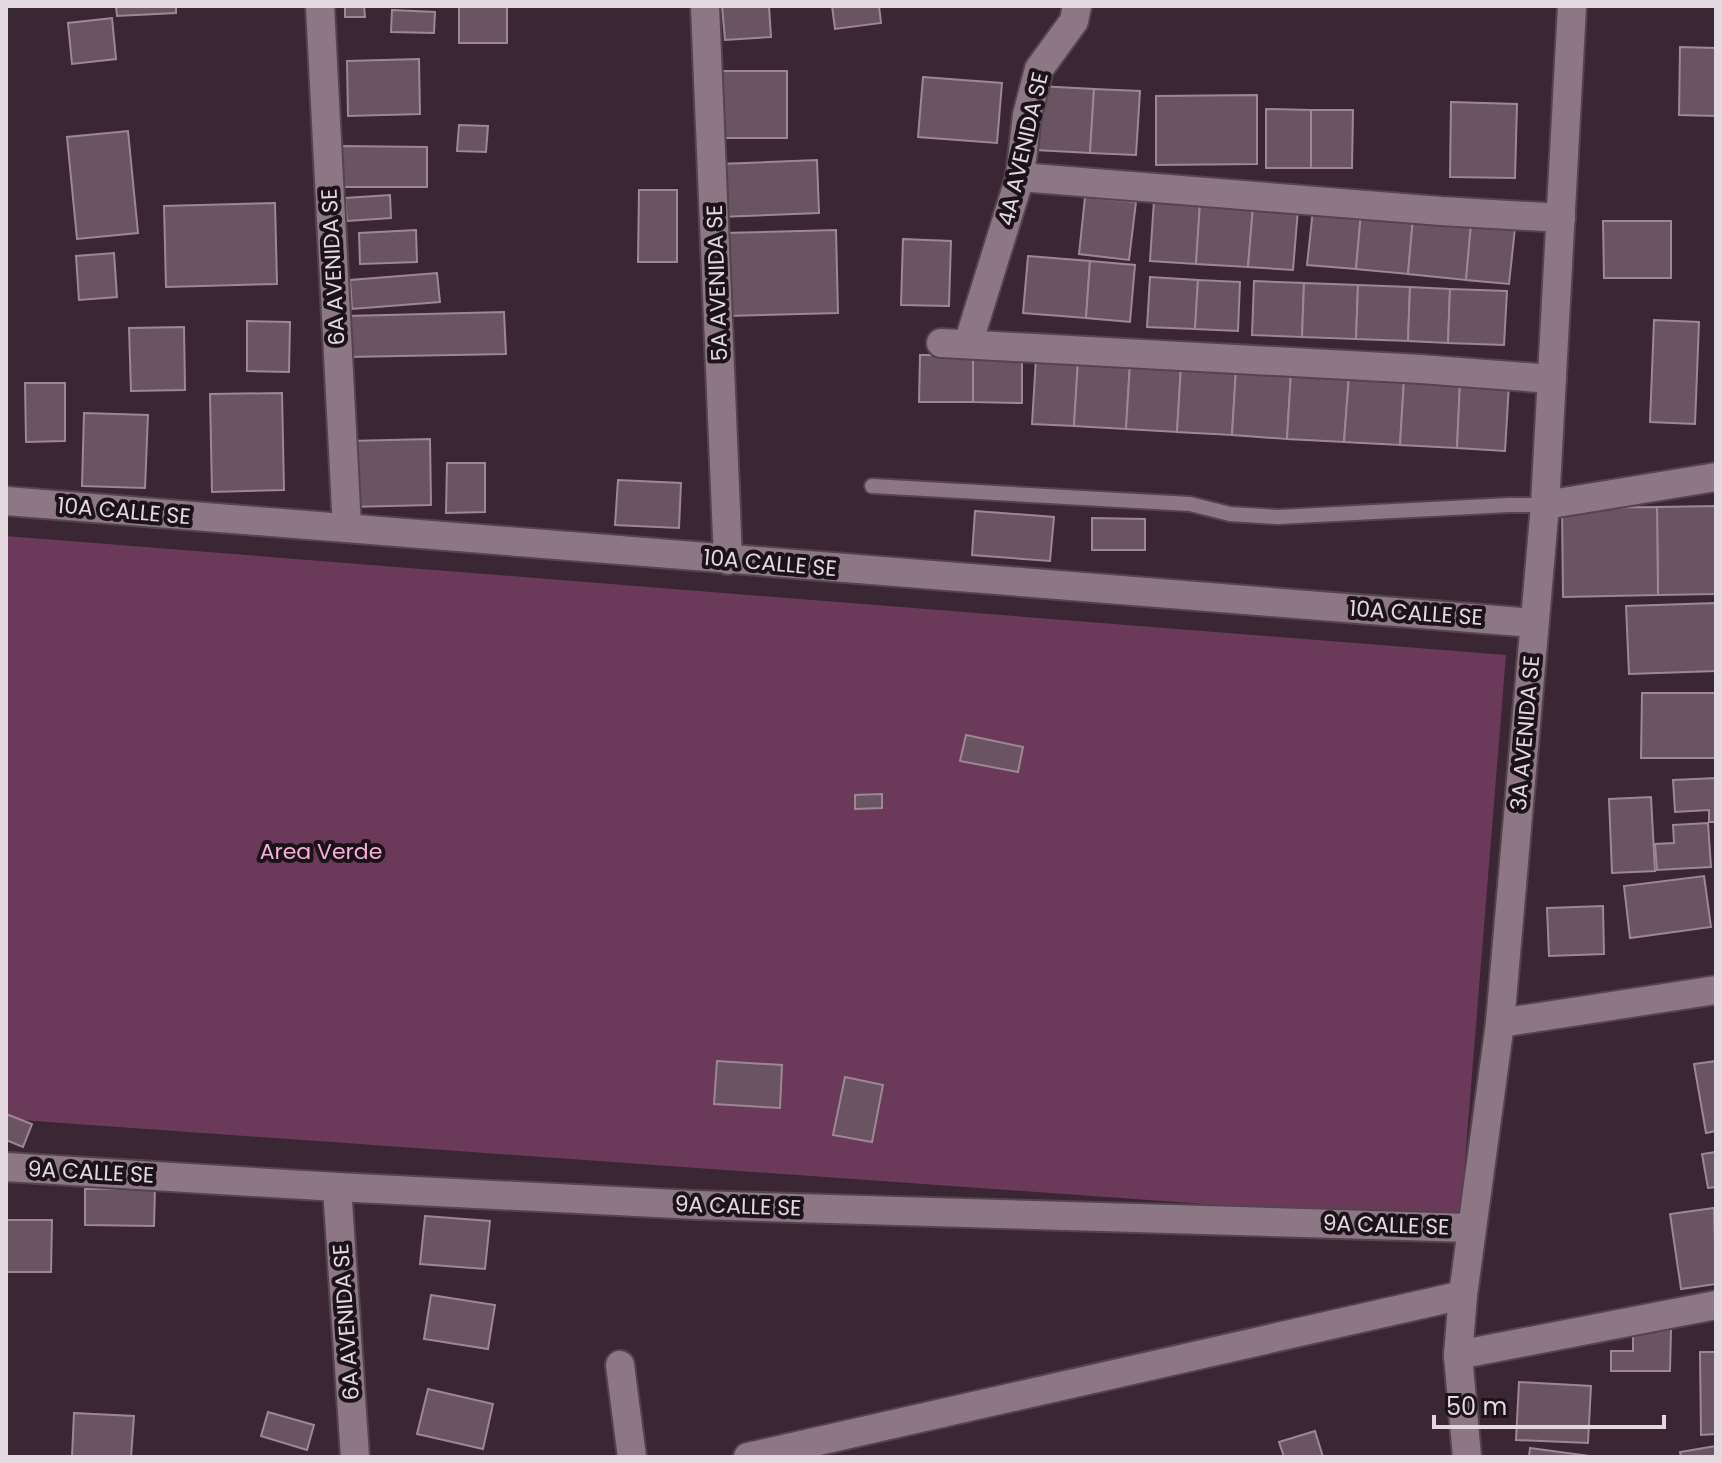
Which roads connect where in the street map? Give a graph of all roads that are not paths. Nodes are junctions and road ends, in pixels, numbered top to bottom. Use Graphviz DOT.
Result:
graph roads {
  1 [pos="320,6"];
  2 [pos="705,6"];
  3 [pos="1077,6"];
  4 [pos="1572,6"];
  5 [pos="1020,177"];
  6 [pos="1561,218"];
  7 [pos="1552,379"];
  8 [pos="1716,477"];
  9 [pos="872,486"];
  10 [pos="6,501"];
  11 [pos="1545,505"];
  12 [pos="347,528"];
  13 [pos="728,560"];
  14 [pos="1534,623"];
  15 [pos="1716,990"];
  16 [pos="1500,1023"];
  17 [pos="6,1167"];
  18 [pos="337,1187"];
  19 [pos="1471,1228"];
  20 [pos="1463,1295"];
  21 [pos="1716,1305"];
  22 [pos="1458,1355"];
  23 [pos="620,1365"];
  24 [pos="355,1457"];
  25 [pos="632,1457"];
  26 [pos="748,1457"];
  27 [pos="1467,1457"];
  1 -- 12 [label="street, 6A AVENIDA SE"];
  2 -- 13 [label="street, 5A AVENIDA SE"];
  3 -- 5 [label="street, 4A AVENIDA SE"];
  4 -- 6 [label="street, 3A AVENIDA SE"];
  5 -- 6 [label="street"];
  5 -- 7 [label="street, 4A AVENIDA SE"];
  6 -- 7 [label="street, 3A AVENIDA SE"];
  7 -- 11 [label="street, 3A AVENIDA SE"];
  8 -- 11 [label="street"];
  9 -- 11 [label="lane"];
  10 -- 12 [label="street, 10A CALLE SE"];
  11 -- 14 [label="street, 3A AVENIDA SE"];
  12 -- 13 [label="street, 10A CALLE SE"];
  13 -- 14 [label="street, 10A CALLE SE"];
  14 -- 16 [label="street, 3A AVENIDA SE"];
  15 -- 16 [label="street"];
  16 -- 19 [label="street, 3A AVENIDA SE"];
  17 -- 18 [label="street, 9A CALLE SE"];
  18 -- 19 [label="street, 9A CALLE SE"];
  18 -- 24 [label="street, 6A AVENIDA SE"];
  19 -- 20 [label="street, 3A AVENIDA SE"];
  20 -- 22 [label="street, 3A AVENIDA SE"];
  20 -- 26 [label="street"];
  21 -- 22 [label="street"];
  22 -- 27 [label="street, 3A AVENIDA SE"];
  23 -- 25 [label="street"];
}
